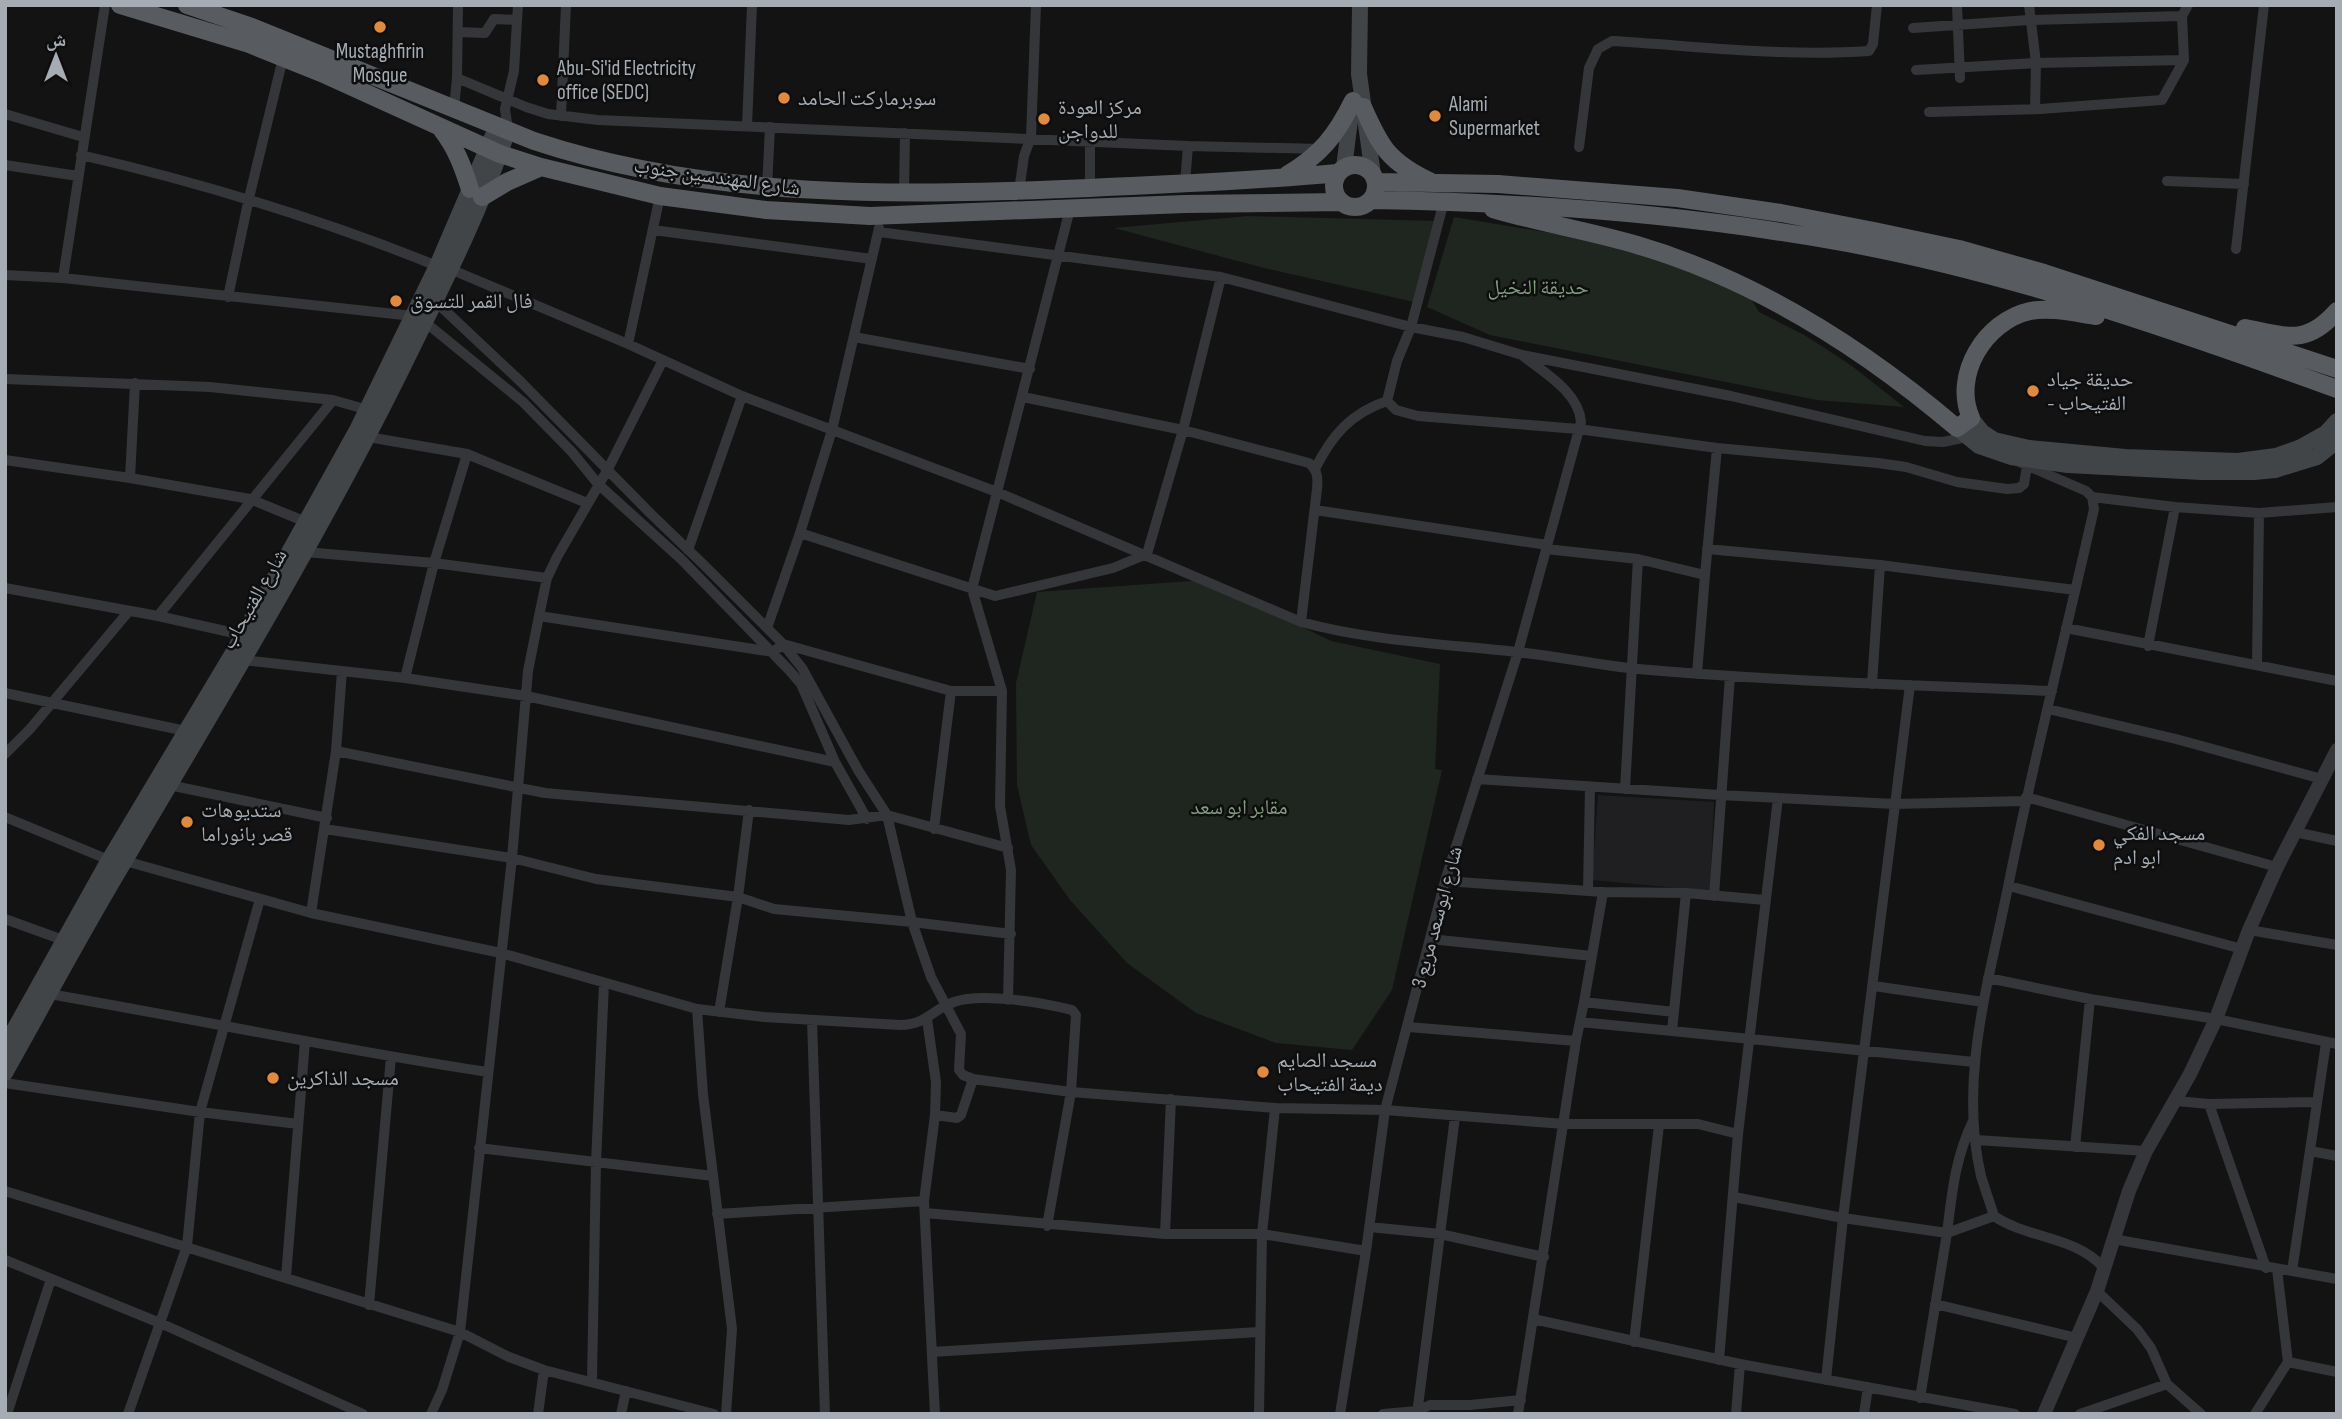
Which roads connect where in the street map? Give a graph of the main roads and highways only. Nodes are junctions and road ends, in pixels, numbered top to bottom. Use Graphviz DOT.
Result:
graph roads {
  1 [pos="120,5"];
  2 [pos="187,5"];
  3 [pos="1360,5"];
  4 [pos="217,18"];
  5 [pos="1358,104"];
  6 [pos="503,124"];
  7 [pos="439,127"];
  8 [pos="493,151"];
  9 [pos="541,167"];
  10 [pos="1341,170"];
  11 [pos="1282,178"];
  12 [pos="1375,179"];
  13 [pos="1434,183"];
  14 [pos="937,192"];
  15 [pos="476,193"];
  16 [pos="1371,200"];
  17 [pos="1340,202"];
  18 [pos="1468,202"];
  19 [pos="938,215"];
  20 [pos="443,267"];
  21 [pos="2337,311"];
  22 [pos="2175,315"];
  23 [pos="419,319"];
  24 [pos="2137,321"];
  25 [pos="2337,369"];
  26 [pos="2337,389"];
  27 [pos="2337,421"];
  28 [pos="1965,428"];
  29 [pos="2337,441"];
  30 [pos="117,860"];
  31 [pos="8,1036"];
  32 [pos="5,1073"];
  1 -- 4 [label="highway, شارع المهندسين جنوب"];
  2 -- 4 [label="highway, شارع المهندسين جنوب"];
  3 -- 5 [label="main road"];
  4 -- 6 [label="highway, شارع المهندسين جنوب"];
  4 -- 7 [label="highway, شارع المهندسين جنوب"];
  5 -- 10 [label="main road"];
  5 -- 11 [label="highway"];
  5 -- 12 [label="main road"];
  5 -- 13 [label="highway"];
  6 -- 8 [label="main road, شارع الفتيحاب"];
  6 -- 14 [label="highway, شارع المهندسين جنوب"];
  7 -- 8 [label="highway, شارع المهندسين جنوب"];
  7 -- 15 [label="highway"];
  8 -- 9 [label="highway, شارع المهندسين جنوب"];
  8 -- 15 [label="main road, شارع الفتيحاب"];
  9 -- 15 [label="highway"];
  9 -- 19 [label="highway, شارع المهندسين جنوب"];
  10 -- 11 [label="highway, شارع المهندسين جنوب"];
  10 -- 12 [label="highway"];
  10 -- 17 [label="highway"];
  11 -- 14 [label="highway, شارع المهندسين جنوب"];
  12 -- 13 [label="highway"];
  12 -- 16 [label="highway"];
  13 -- 22 [label="highway"];
  14 -- 19 [label="highway"];
  15 -- 20 [label="main road, شارع الفتيحاب"];
  16 -- 17 [label="highway"];
  16 -- 18 [label="highway"];
  17 -- 19 [label="highway, شارع المهندسين جنوب"];
  18 -- 24 [label="highway"];
  18 -- 28 [label="highway"];
  20 -- 23 [label="main road, شارع الفتيحاب"];
  20 -- 23 [label="main road, شارع الفتيحاب"];
  21 -- 22 [label="highway"];
  22 -- 25 [label="highway"];
  23 -- 30 [label="main road, شارع الفتيحاب"];
  23 -- 30 [label="main road, شارع الفتيحاب"];
  24 -- 26 [label="highway"];
  24 -- 28 [label="highway"];
  27 -- 28 [label="main road"];
  28 -- 29 [label="main road"];
  30 -- 31 [label="main road, شارع الفتيحاب"];
  30 -- 32 [label="main road, شارع الفتيحاب"];
}
